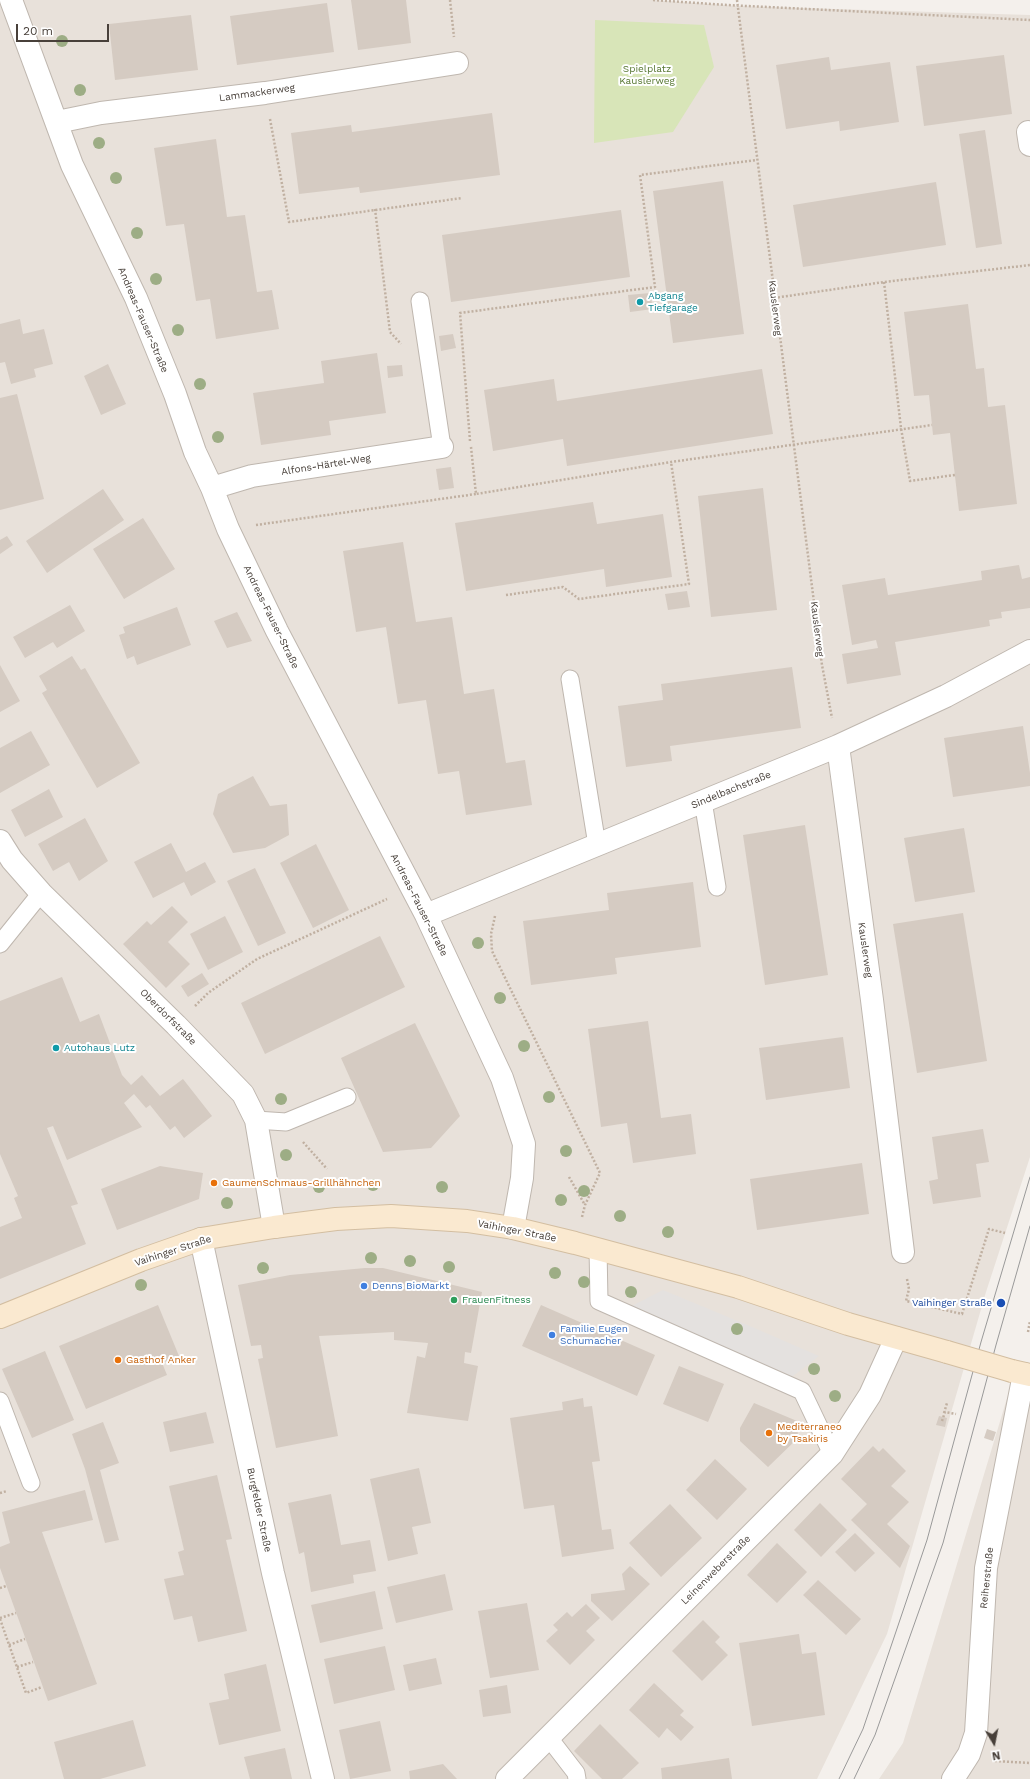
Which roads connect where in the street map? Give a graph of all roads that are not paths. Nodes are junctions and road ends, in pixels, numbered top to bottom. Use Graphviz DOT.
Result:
graph roads {
  1 [pos="11,0"];
  2 [pos="457,63"];
  3 [pos="57,122"];
  4 [pos="420,301"];
  5 [pos="442,447"];
  6 [pos="212,488"];
  7 [pos="1030,651"];
  8 [pos="570,679"];
  9 [pos="838,746"];
  10 [pos="703,801"];
  11 [pos="0,840"];
  12 [pos="597,844"];
  13 [pos="717,887"];
  14 [pos="41,893"];
  15 [pos="426,915"];
  16 [pos="0,944"];
  17 [pos="347,1096"];
  18 [pos="256,1120"];
  19 [pos="274,1227"];
  20 [pos="513,1228"];
  21 [pos="201,1240"];
  22 [pos="598,1248"];
  23 [pos="903,1252"];
  24 [pos="0,1317"];
  25 [pos="896,1338"];
  26 [pos="1022,1373"];
  27 [pos="0,1401"];
  28 [pos="832,1454"];
  29 [pos="32,1483"];
  30 [pos="549,1738"];
  31 [pos="323,1779"];
  32 [pos="507,1779"];
  33 [pos="577,1779"];
  34 [pos="953,1779"];
  1 -- 3 [label="street, Andreas-Fauser-Straße"];
  2 -- 3 [label="street, Lammackerweg"];
  3 -- 6 [label="street, Andreas-Fauser-Straße"];
  4 -- 5 [label="lane"];
  5 -- 6 [label="street, Alfons-Härtel-Weg"];
  6 -- 15 [label="street, Andreas-Fauser-Straße"];
  7 -- 9 [label="street, Sindelbachstraße"];
  8 -- 12 [label="lane"];
  9 -- 10 [label="street, Sindelbachstraße"];
  9 -- 23 [label="street, Kauslerweg"];
  10 -- 12 [label="street, Sindelbachstraße"];
  10 -- 13 [label="lane"];
  11 -- 14 [label="street, Oberdorfstraße"];
  12 -- 15 [label="street, Sindelbachstraße"];
  14 -- 16 [label="lane"];
  14 -- 18 [label="street, Oberdorfstraße"];
  15 -- 20 [label="street, Andreas-Fauser-Straße"];
  17 -- 18 [label="lane"];
  18 -- 19 [label="street, Oberdorfstraße"];
  19 -- 20 [label="main road, Vaihinger Straße"];
  19 -- 21 [label="main road, Vaihinger Straße"];
  20 -- 22 [label="main road, Vaihinger Straße"];
  21 -- 24 [label="main road, Vaihinger Straße"];
  21 -- 31 [label="street, Burgfelder Straße"];
  22 -- 25 [label="main road, Vaihinger Straße"];
  22 -- 28 [label="lane"];
  25 -- 26 [label="main road, Vaihinger Straße, bridge"];
  25 -- 28 [label="street, Leinenweberstraße"];
  26 -- 34 [label="street, Reiherstraße"];
  27 -- 29 [label="lane"];
  28 -- 30 [label="street, Leinenweberstraße"];
  30 -- 32 [label="street, Leinenweberstraße"];
  30 -- 33 [label="lane"];
}
